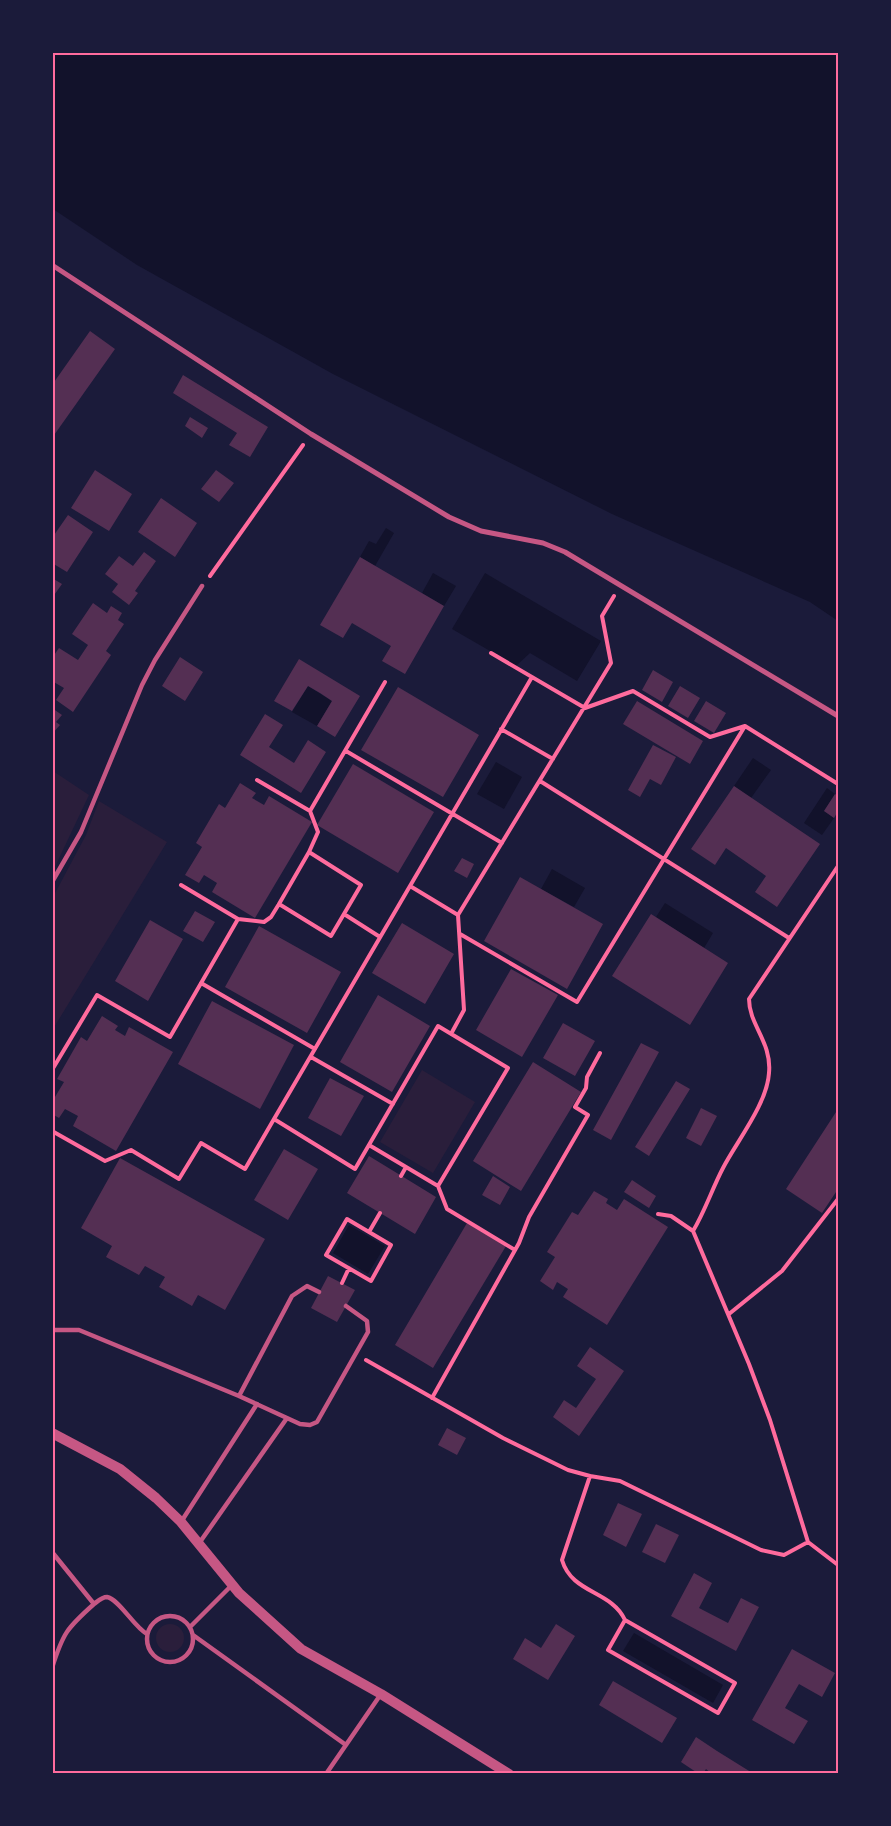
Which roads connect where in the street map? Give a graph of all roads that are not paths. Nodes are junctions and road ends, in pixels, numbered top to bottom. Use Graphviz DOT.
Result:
graph roads {
  1 [pos="52,266"];
  2 [pos="202,586"];
  3 [pos="838,716"];
  4 [pos="52,882"];
  5 [pos="319,1292"];
  6 [pos="346,1306"];
  7 [pos="52,1329"];
  8 [pos="239,1396"];
  9 [pos="257,1404"];
  10 [pos="287,1418"];
  11 [pos="52,1433"];
  12 [pos="182,1522"];
  13 [pos="198,1544"];
  14 [pos="52,1552"];
  15 [pos="232,1585"];
  16 [pos="94,1604"];
  17 [pos="190,1627"];
  18 [pos="147,1634"];
  19 [pos="193,1635"];
  20 [pos="52,1668"];
  21 [pos="381,1694"];
  22 [pos="346,1745"];
  23 [pos="326,1773"];
  24 [pos="509,1773"];
  1 -- 3 [label="street"];
  2 -- 4 [label="lane"];
  5 -- 8 [label="lane"];
  6 -- 10 [label="lane"];
  7 -- 8 [label="lane"];
  8 -- 9 [label="lane"];
  9 -- 10 [label="lane"];
  9 -- 12 [label="lane"];
  10 -- 13 [label="lane"];
  11 -- 12 [label="street"];
  12 -- 13 [label="street"];
  13 -- 15 [label="street"];
  14 -- 16 [label="lane"];
  15 -- 17 [label="lane"];
  15 -- 21 [label="street"];
  16 -- 18 [label="lane"];
  16 -- 20 [label="lane"];
  17 -- 18 [label="lane"];
  17 -- 19 [label="lane"];
  18 -- 19 [label="lane"];
  19 -- 22 [label="lane"];
  21 -- 22 [label="lane"];
  21 -- 24 [label="street"];
  22 -- 23 [label="lane"];
}
